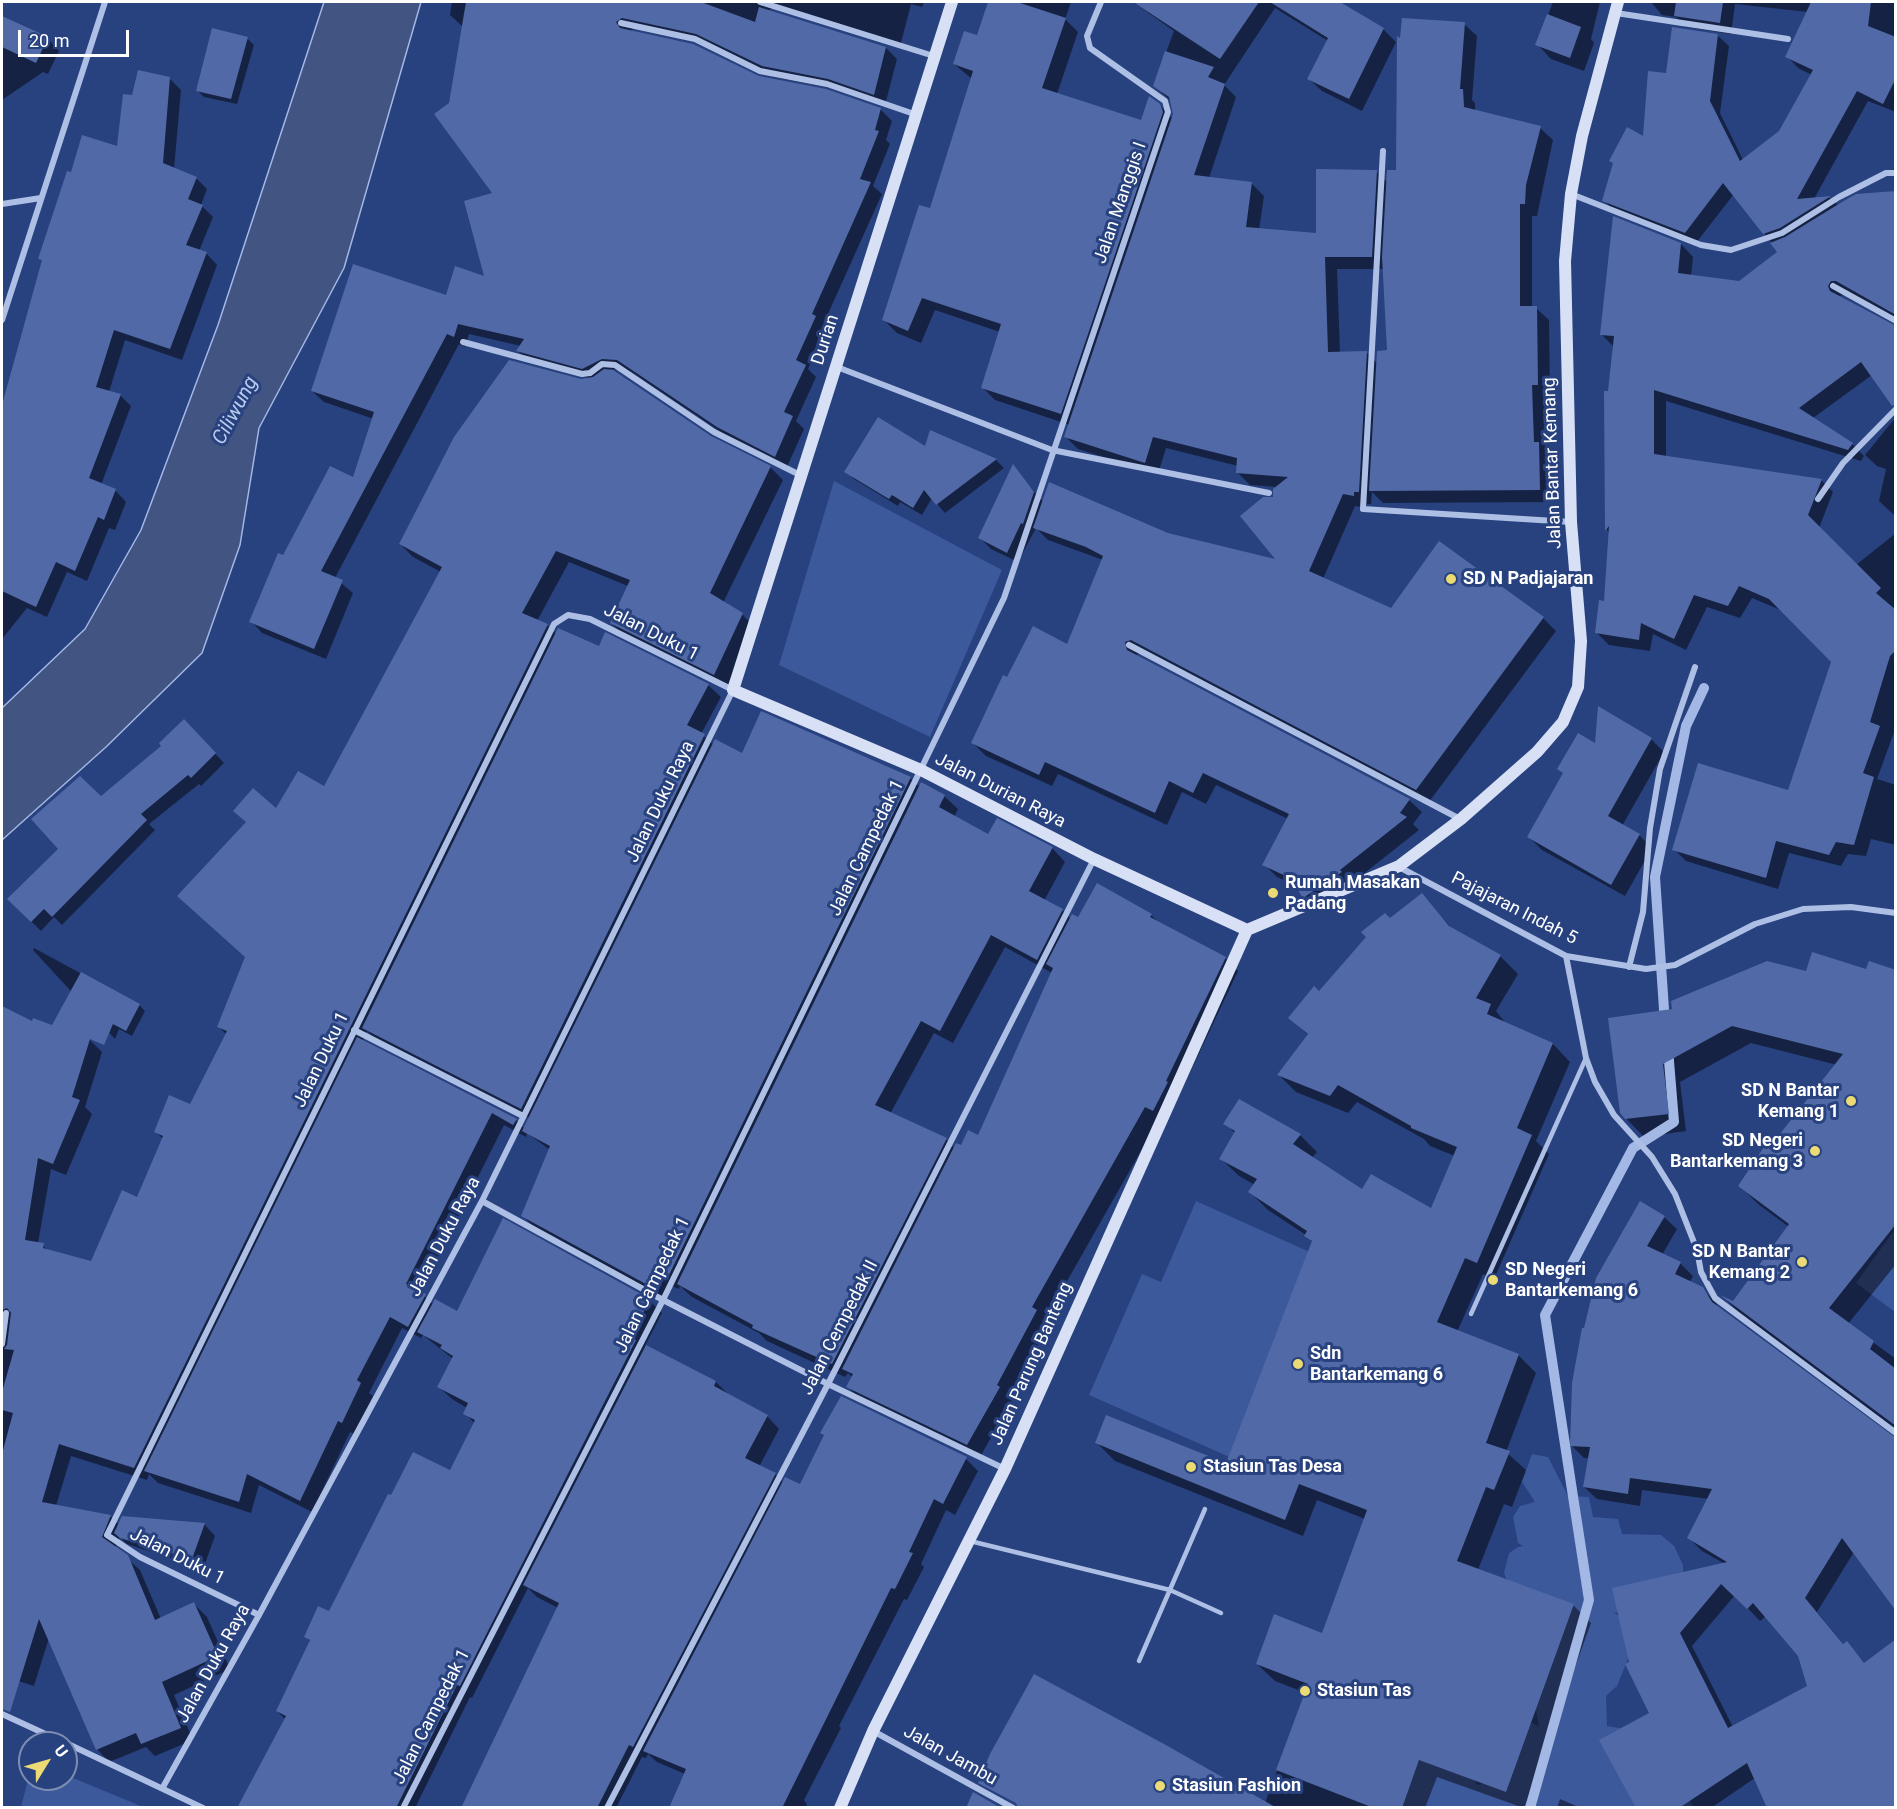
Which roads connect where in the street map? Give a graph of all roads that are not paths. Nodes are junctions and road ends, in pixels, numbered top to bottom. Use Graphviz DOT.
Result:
graph roads {
  1 [pos="105,2"];
  2 [pos="760,2"];
  3 [pos="952,2"];
  4 [pos="1101,2"];
  5 [pos="1617,7"];
  6 [pos="621,23"];
  7 [pos="1788,39"];
  8 [pos="937,57"];
  9 [pos="917,115"];
  10 [pos="1383,151"];
  11 [pos="1896,173"];
  12 [pos="1571,194"];
  13 [pos="41,198"];
  14 [pos="2,204"];
  15 [pos="1833,286"];
  16 [pos="2,320"];
  17 [pos="1896,321"];
  18 [pos="463,342"];
  19 [pos="837,367"];
  20 [pos="1896,409"];
  21 [pos="1052,450"];
  22 [pos="800,476"];
  23 [pos="1269,493"];
  24 [pos="1818,499"];
  25 [pos="1571,522"];
  26 [pos="1129,645"];
  27 [pos="1695,667"];
  28 [pos="733,690"];
  29 [pos="921,770"];
  30 [pos="1461,819"];
  31 [pos="1094,860"];
  32 [pos="1399,866"];
  33 [pos="1896,913"];
  34 [pos="1247,930"];
  35 [pos="1566,956"];
  36 [pos="1629,967"];
  37 [pos="354,1030"];
  38 [pos="1586,1059"];
  39 [pos="523,1116"];
  40 [pos="482,1200"];
  41 [pos="663,1300"];
  42 [pos="6,1313"];
  43 [pos="1471,1314"];
  44 [pos="2,1344"];
  45 [pos="828,1384"];
  46 [pos="1896,1433"];
  47 [pos="1005,1469"];
  48 [pos="1205,1509"];
  49 [pos="970,1541"];
  50 [pos="1170,1590"];
  51 [pos="1221,1612"];
  52 [pos="259,1615"];
  53 [pos="1139,1660"];
  54 [pos="2,1714"];
  55 [pos="39,1731"];
  56 [pos="873,1731"];
  57 [pos="78,1749"];
  58 [pos="163,1787"];
  59 [pos="203,1808"];
  60 [pos="403,1808"];
  61 [pos="607,1808"];
  62 [pos="840,1808"];
  63 [pos="1013,1808"];
  1 -- 13 [label="street"];
  2 -- 8 [label="street"];
  3 -- 8 [label="street, Durian"];
  4 -- 21 [label="street, Jalan Manggis I"];
  5 -- 7 [label="street"];
  5 -- 12 [label="street, Jalan Bantar Kemang"];
  6 -- 9 [label="street"];
  8 -- 9 [label="street, Durian"];
  9 -- 19 [label="street, Durian"];
  10 -- 25 [label="street"];
  11 -- 12 [label="street"];
  12 -- 25 [label="street, Jalan Bantar Kemang"];
  13 -- 14 [label="street"];
  13 -- 16 [label="street"];
  15 -- 17 [label="street"];
  18 -- 22 [label="street"];
  19 -- 21 [label="street"];
  19 -- 22 [label="street, Durian"];
  20 -- 24 [label="street"];
  21 -- 23 [label="street"];
  21 -- 29 [label="street, Jalan Manggis I"];
  22 -- 28 [label="street, Durian"];
  25 -- 30 [label="street, Jalan Bantar Kemang"];
  26 -- 30 [label="street"];
  27 -- 36 [label="street"];
  28 -- 29 [label="street, Jalan Durian Raya"];
  28 -- 37 [label="street, Jalan Duku 1"];
  28 -- 39 [label="street, Jalan Duku Raya"];
  29 -- 31 [label="street, Jalan Durian Raya"];
  29 -- 41 [label="street, Jalan Campedak 1"];
  30 -- 32 [label="street, Jalan Bantar Kemang"];
  31 -- 34 [label="street, Jalan Durian Raya"];
  31 -- 45 [label="street, Jalan Cempedak II"];
  32 -- 34 [label="street, Jalan Bantar Kemang"];
  32 -- 35 [label="street, Pajajaran Indah 5"];
  33 -- 36 [label="street, Pajajaran Indah 5"];
  34 -- 47 [label="street, Jalan Parung Banteng"];
  35 -- 36 [label="street, Pajajaran Indah 5"];
  35 -- 38 [label="street"];
  37 -- 39 [label="street"];
  37 -- 52 [label="street, Jalan Duku 1"];
  38 -- 43 [label="lane"];
  38 -- 46 [label="street"];
  39 -- 40 [label="street, Jalan Duku Raya"];
  40 -- 41 [label="street"];
  40 -- 52 [label="street, Jalan Duku Raya"];
  41 -- 45 [label="street"];
  41 -- 60 [label="street, Jalan Campedak 1"];
  42 -- 44 [label="street"];
  45 -- 47 [label="street"];
  45 -- 61 [label="street, Jalan Cempedak II"];
  47 -- 49 [label="street, Jalan Parung Banteng"];
  48 -- 50 [label="lane"];
  49 -- 50 [label="lane"];
  49 -- 56 [label="street, Jalan Parung Banteng"];
  50 -- 51 [label="lane"];
  50 -- 53 [label="lane"];
  52 -- 58 [label="street, Jalan Duku Raya"];
  54 -- 55 [label="street"];
  56 -- 62 [label="street, Jalan Parung Banteng"];
  56 -- 63 [label="street, Jalan Jambu"];
  57 -- 58 [label="street"];
  58 -- 59 [label="street"];
}
